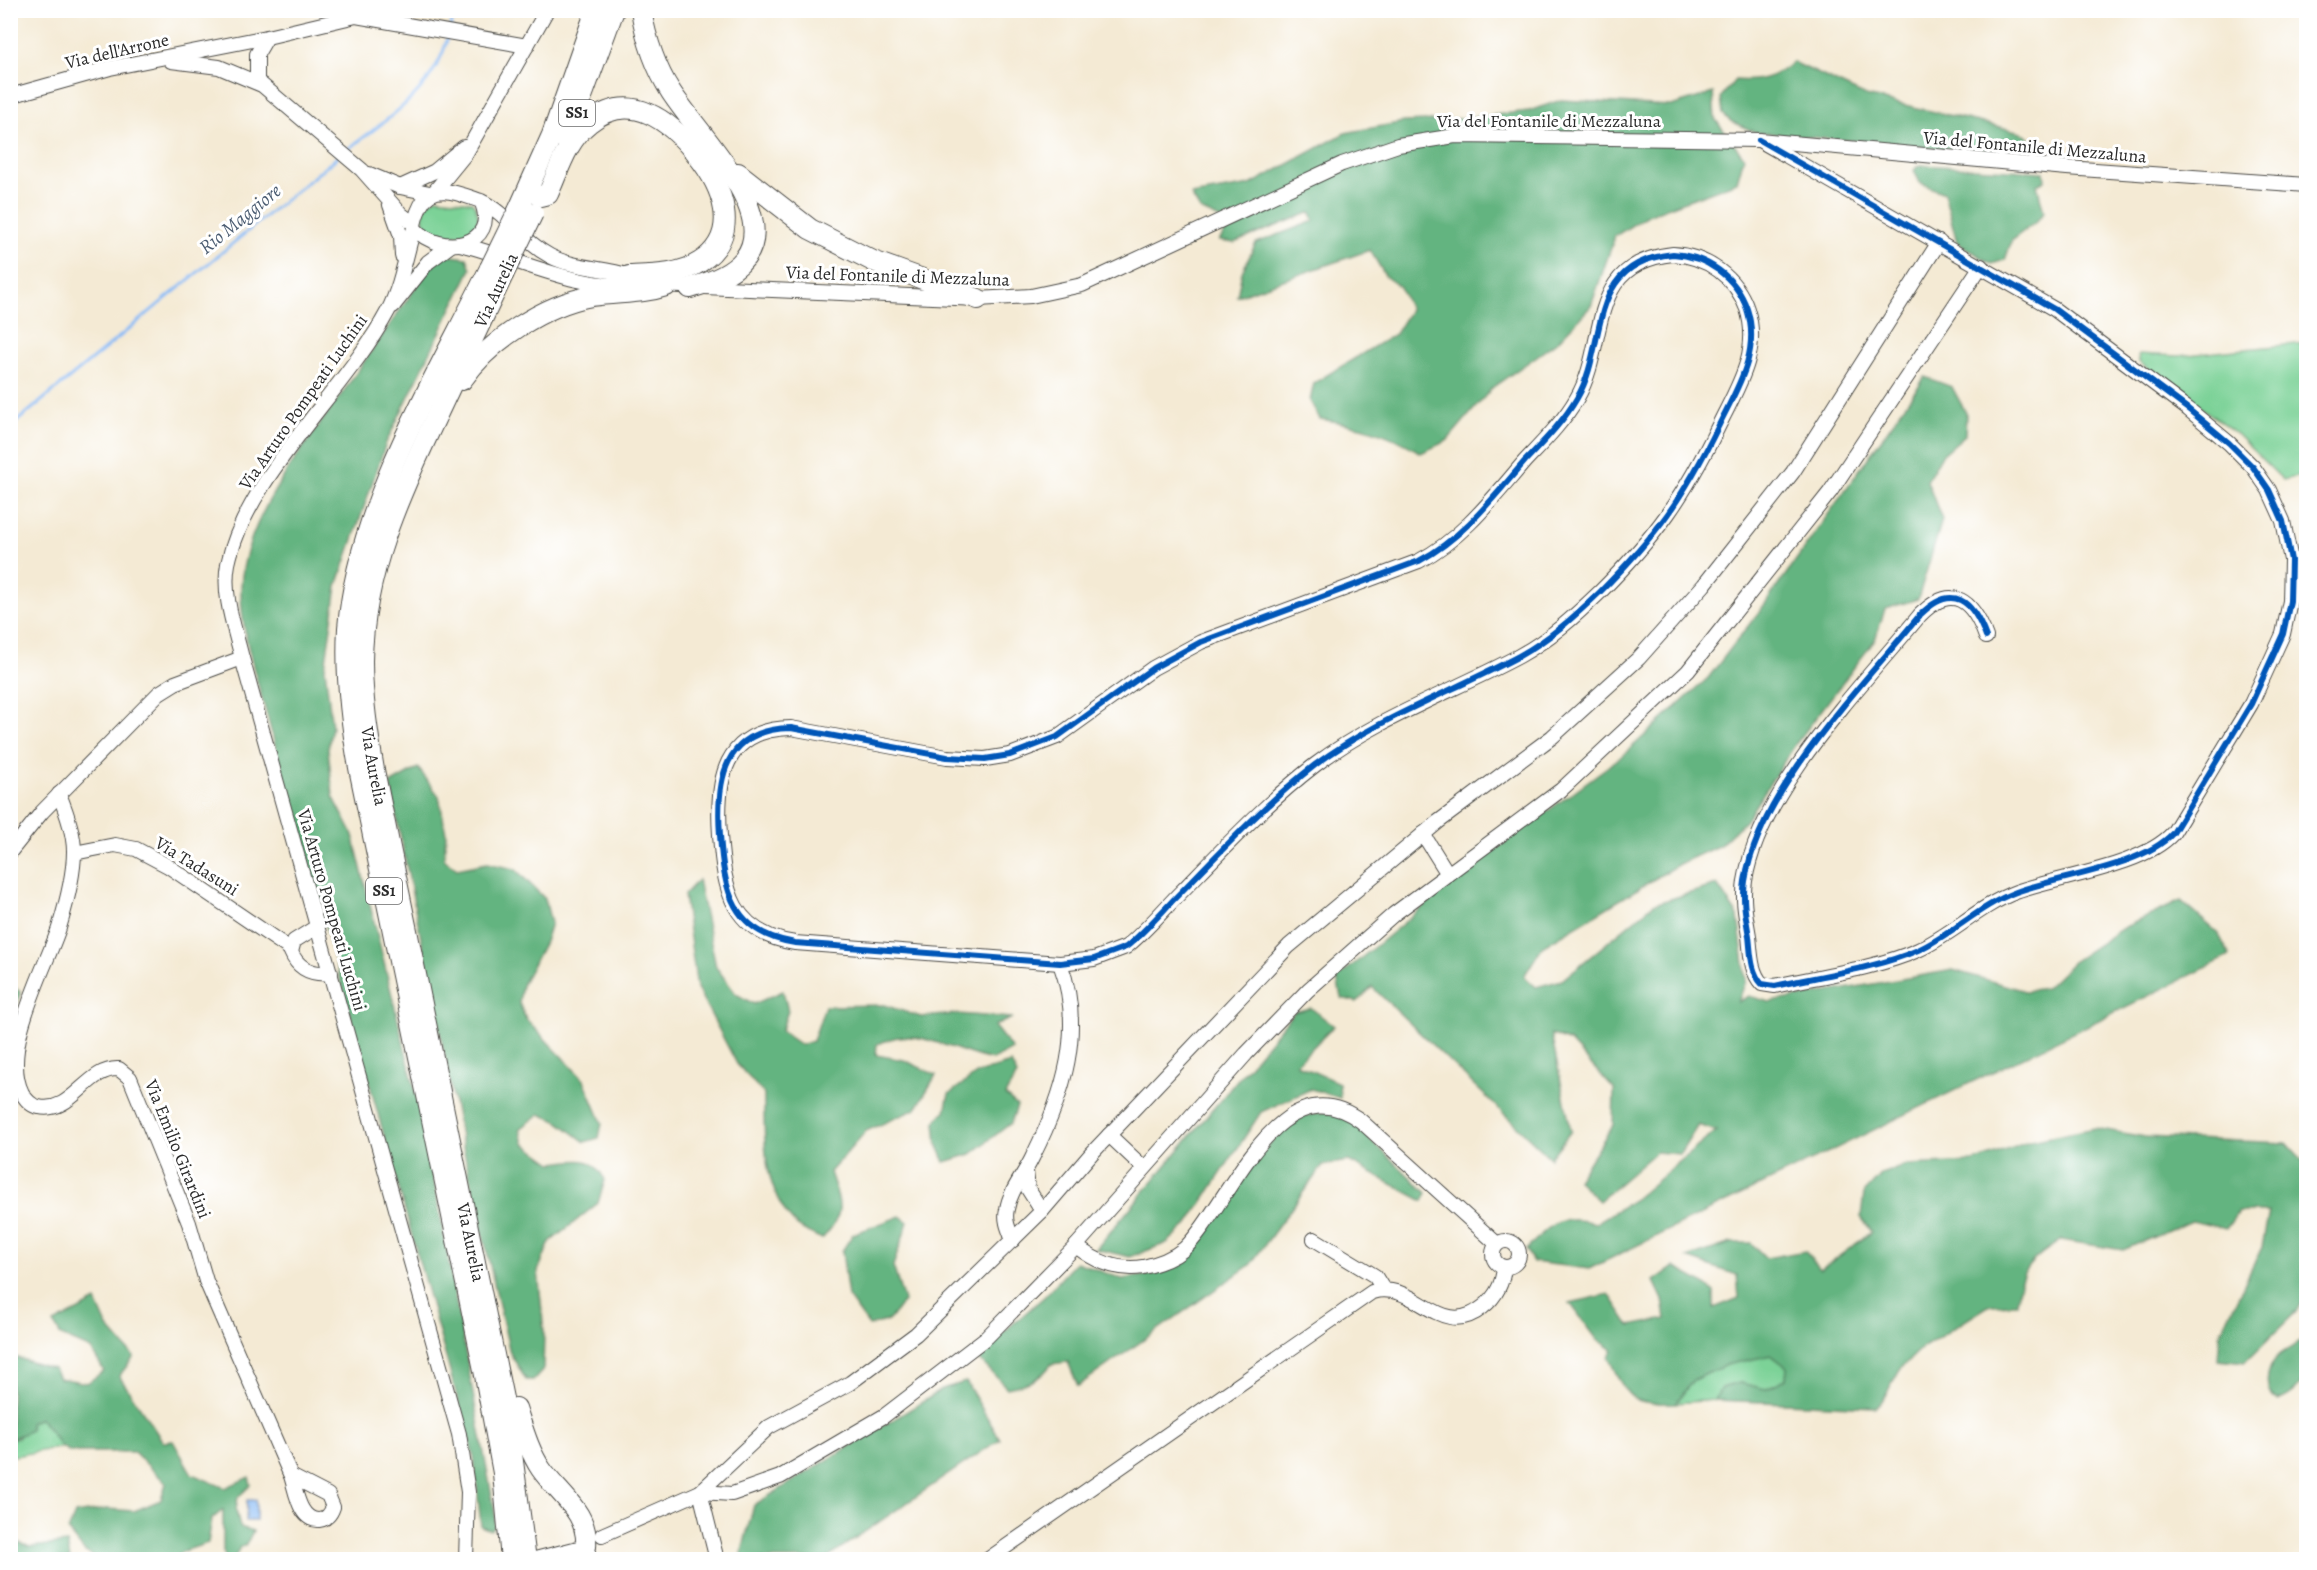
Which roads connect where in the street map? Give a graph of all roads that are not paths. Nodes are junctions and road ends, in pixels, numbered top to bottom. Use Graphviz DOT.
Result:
graph roads {
  1 [pos="547,10"];
  2 [pos="596,10"];
  3 [pos="614,10"];
  4 [pos="641,10"];
  5 [pos="267,37"];
  6 [pos="527,46"];
  7 [pos="130,65"];
  8 [pos="257,81"];
  9 [pos="10,96"];
  10 [pos="475,136"];
  11 [pos="1759,140"];
  12 [pos="724,163"];
  13 [pos="360,168"];
  14 [pos="2307,185"];
  15 [pos="400,187"];
  16 [pos="432,192"];
  17 [pos="389,200"];
  18 [pos="481,201"];
  19 [pos="530,207"];
  20 [pos="414,226"];
  21 [pos="1939,242"];
  22 [pos="455,245"];
  23 [pos="1981,266"];
  24 [pos="496,271"];
  25 [pos="400,278"];
  26 [pos="636,280"];
  27 [pos="666,286"];
  28 [pos="690,288"];
  29 [pos="978,299"];
  30 [pos="389,309"];
  31 [pos="422,446"];
  32 [pos="1986,637"];
  33 [pos="242,658"];
  34 [pos="59,794"];
  35 [pos="1423,834"];
  36 [pos="10,852"];
  37 [pos="74,852"];
  38 [pos="1448,874"];
  39 [pos="318,926"];
  40 [pos="290,949"];
  41 [pos="1060,963"];
  42 [pos="330,973"];
  43 [pos="1109,1136"];
  44 [pos="1144,1168"];
  45 [pos="1026,1171"];
  46 [pos="465,1210"];
  47 [pos="1042,1212"];
  48 [pos="1314,1239"];
  49 [pos="1013,1240"];
  50 [pos="1497,1244"];
  51 [pos="1076,1246"];
  52 [pos="1504,1267"];
  53 [pos="1383,1289"];
  54 [pos="291,1476"];
  55 [pos="700,1492"];
  56 [pos="516,1533"];
  57 [pos="602,1535"];
  58 [pos="584,1553"];
  59 [pos="466,1560"];
  60 [pos="511,1560"];
  61 [pos="526,1560"];
  62 [pos="531,1560"];
  63 [pos="717,1560"];
  64 [pos="987,1560"];
  1 -- 6 [label="street"];
  2 -- 19 [label="highway, Via Aurelia / SS1"];
  3 -- 19 [label="highway, Via Aurelia / SS1"];
  4 -- 12 [label="highway"];
  5 -- 6 [label="street, Via dell'Arrone"];
  5 -- 7 [label="street, Via dell'Arrone"];
  5 -- 8 [label="street"];
  6 -- 10 [label="street"];
  7 -- 8 [label="street"];
  7 -- 9 [label="street, Via dell'Arrone"];
  8 -- 13 [label="street"];
  10 -- 15 [label="street"];
  10 -- 16 [label="street"];
  11 -- 14 [label="street, Via del Fontanile di Mezzaluna"];
  11 -- 21 [label="street"];
  11 -- 29 [label="street, Via del Fontanile di Mezzaluna"];
  12 -- 28 [label="highway"];
  12 -- 29 [label="highway"];
  13 -- 15 [label="street"];
  13 -- 17 [label="street"];
  15 -- 16 [label="street"];
  16 -- 18 [label="street"];
  16 -- 20 [label="street"];
  17 -- 20 [label="street"];
  17 -- 25 [label="street, Via Arturo Pompeati Luchini"];
  18 -- 22 [label="street"];
  18 -- 26 [label="street, Via del Fontanile di Mezzaluna"];
  19 -- 24 [label="highway, Via Aurelia / SS1, bridge"];
  19 -- 26 [label="highway"];
  20 -- 22 [label="street"];
  20 -- 25 [label="street, Via Arturo Pompeati Luchini"];
  21 -- 23 [label="street"];
  21 -- 35 [label="street"];
  22 -- 26 [label="street, Via del Fontanile di Mezzaluna"];
  22 -- 30 [label="street, Via Arturo Pompeati Luchini"];
  23 -- 32 [label="street"];
  23 -- 38 [label="street"];
  24 -- 31 [label="highway, Via Aurelia / SS1"];
  24 -- 56 [label="highway, Via Aurelia / SS1"];
  25 -- 30 [label="street, Via Arturo Pompeati Luchini"];
  26 -- 27 [label="street, Via del Fontanile di Mezzaluna"];
  27 -- 28 [label="street, Via del Fontanile di Mezzaluna"];
  27 -- 31 [label="highway"];
  28 -- 29 [label="street, Via del Fontanile di Mezzaluna"];
  30 -- 33 [label="street, Via Arturo Pompeati Luchini"];
  31 -- 46 [label="highway, Via Aurelia / SS1"];
  33 -- 34 [label="street"];
  33 -- 39 [label="street, Via Arturo Pompeati Luchini"];
  34 -- 36 [label="street"];
  34 -- 37 [label="street, Via Emilio Girardini"];
  35 -- 38 [label="street"];
  35 -- 43 [label="street"];
  37 -- 40 [label="street, Via Tadasuni"];
  37 -- 54 [label="street, Via Emilio Girardini"];
  38 -- 44 [label="street"];
  39 -- 40 [label="street"];
  39 -- 42 [label="street, Via Arturo Pompeati Luchini"];
  40 -- 42 [label="street, Via Tadasuni"];
  41 -- 41 [label="street"];
  41 -- 45 [label="street"];
  42 -- 59 [label="street, Via Arturo Pompeati Luchini"];
  43 -- 44 [label="street"];
  43 -- 47 [label="street"];
  44 -- 51 [label="street"];
  45 -- 47 [label="street"];
  45 -- 49 [label="street"];
  46 -- 56 [label="highway, Via Aurelia / SS1"];
  46 -- 58 [label="highway"];
  47 -- 49 [label="street"];
  48 -- 53 [label="street"];
  49 -- 55 [label="street"];
  50 -- 51 [label="street"];
  50 -- 52 [label="street"];
  50 -- 52 [label="street"];
  51 -- 55 [label="street"];
  52 -- 53 [label="street"];
  53 -- 64 [label="street"];
  55 -- 57 [label="street"];
  55 -- 63 [label="street"];
  56 -- 60 [label="highway, Via Aurelia / SS1"];
  56 -- 61 [label="highway, Via Aurelia / SS1"];
  58 -- 62 [label="street"];
}
